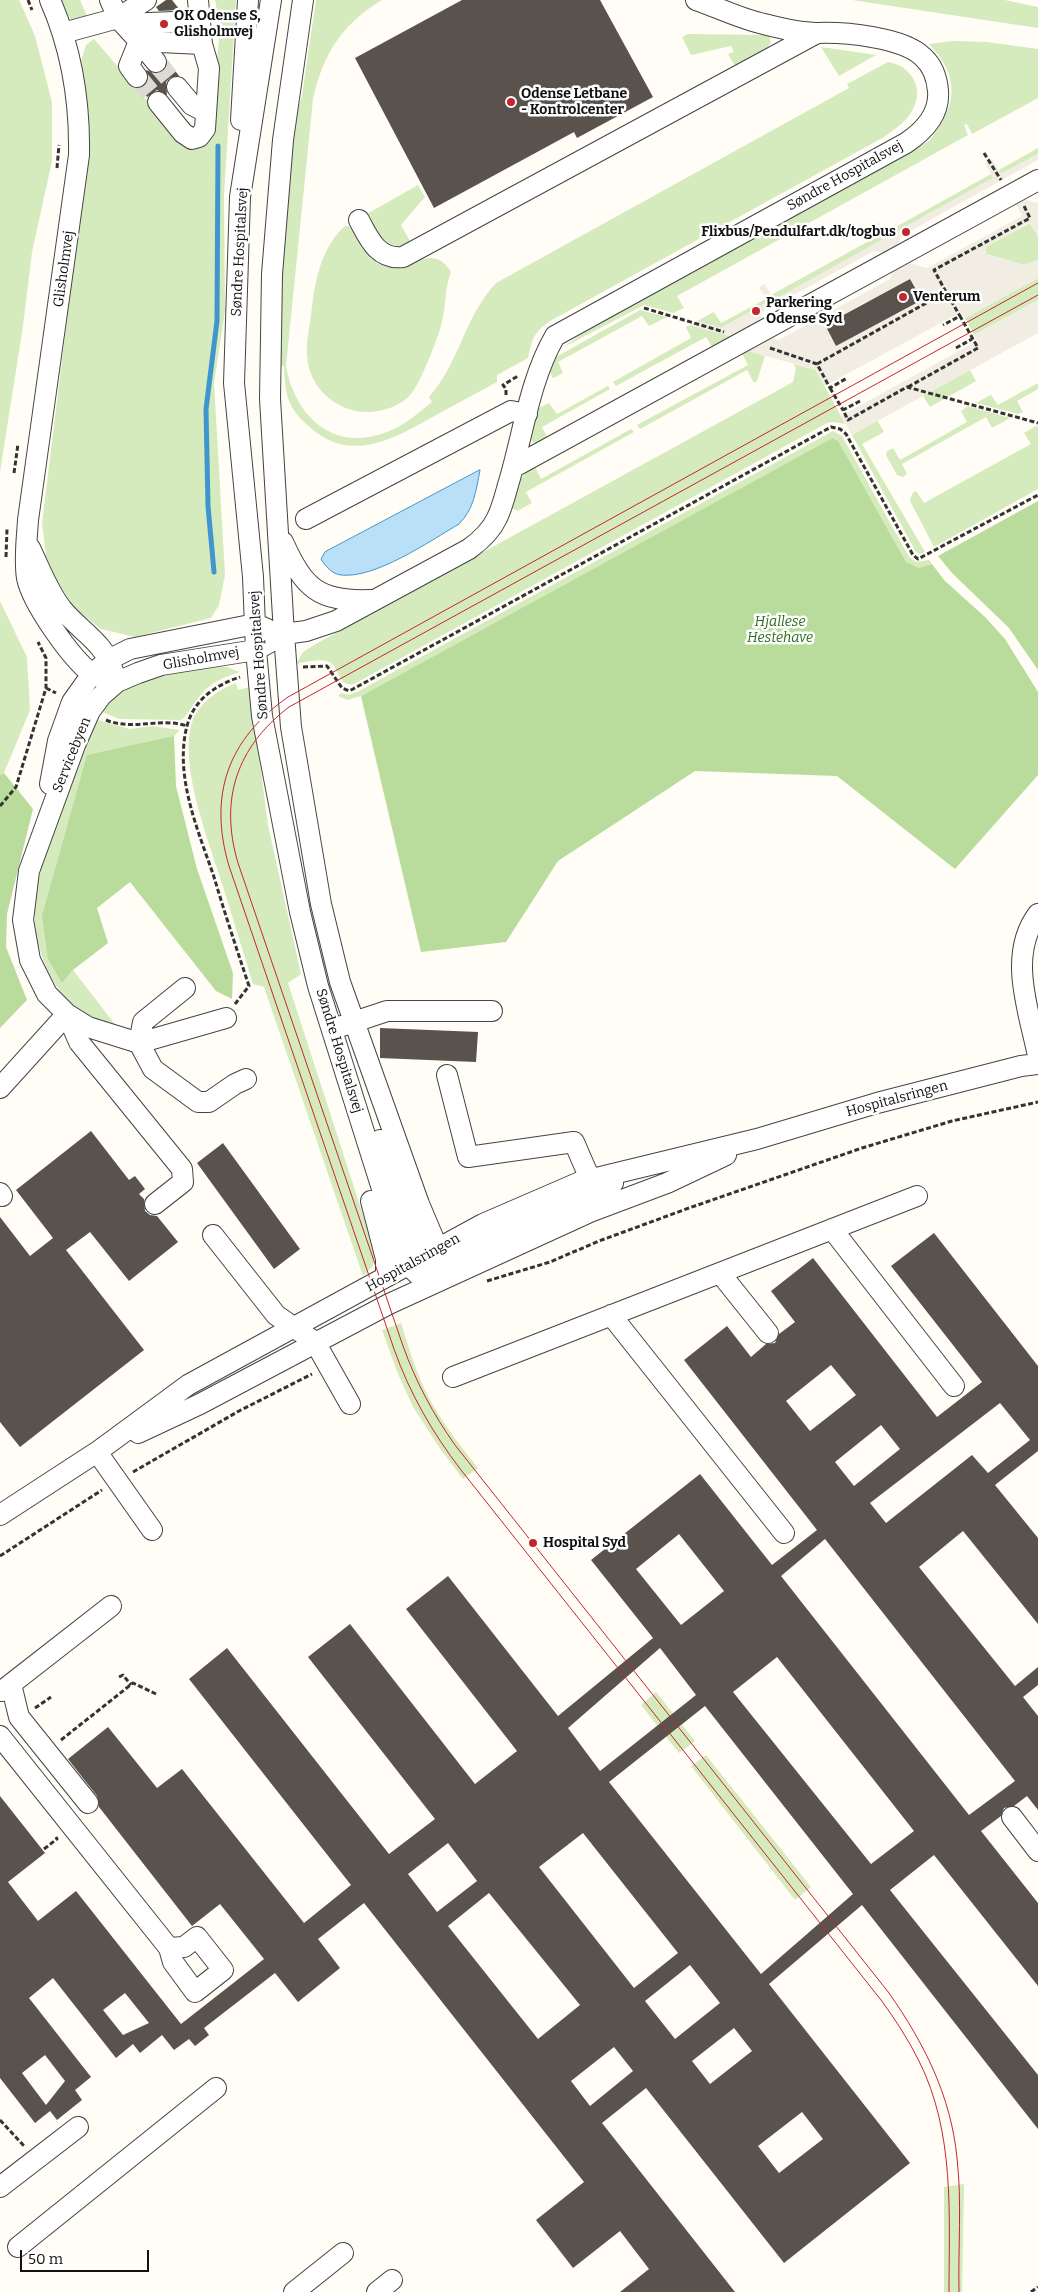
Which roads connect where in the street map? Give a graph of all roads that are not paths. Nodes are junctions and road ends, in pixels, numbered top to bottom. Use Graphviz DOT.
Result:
graph roads {
  1 [pos="50,0"];
  2 [pos="146,0"];
  3 [pos="180,0"];
  4 [pos="198,0"];
  5 [pos="248,0"];
  6 [pos="271,0"];
  7 [pos="298,0"];
  8 [pos="303,0"];
  9 [pos="696,0"];
  10 [pos="117,14"];
  11 [pos="199,21"];
  12 [pos="298,24"];
  13 [pos="63,33"];
  14 [pos="817,33"];
  15 [pos="139,41"];
  16 [pos="202,44"];
  17 [pos="156,62"];
  18 [pos="137,77"];
  19 [pos="177,87"];
  20 [pos="207,100"];
  21 [pos="158,102"];
  22 [pos="1038,181"];
  23 [pos="240,197"];
  24 [pos="359,220"];
  25 [pos="528,414"];
  26 [pos="514,466"];
  27 [pos="306,519"];
  28 [pos="277,530"];
  29 [pos="27,540"];
  30 [pos="375,599"];
  31 [pos="255,624"];
  32 [pos="284,634"];
  33 [pos="256,650"];
  34 [pos="110,659"];
  35 [pos="92,674"];
  36 [pos="117,682"];
  37 [pos="81,707"];
  38 [pos="1038,914"];
  39 [pos="185,988"];
  40 [pos="492,1011"];
  41 [pos="67,1014"];
  42 [pos="226,1018"];
  43 [pos="354,1023"];
  44 [pos="334,1032"];
  45 [pos="139,1043"];
  46 [pos="1038,1056"];
  47 [pos="1038,1064"];
  48 [pos="447,1075"];
  49 [pos="246,1079"];
  50 [pos="0,1088"];
  51 [pos="757,1139"];
  52 [pos="661,1161"];
  53 [pos="590,1180"];
  54 [pos="917,1196"];
  55 [pos="155,1204"];
  56 [pos="832,1229"];
  57 [pos="213,1236"];
  58 [pos="429,1267"];
  59 [pos="720,1272"];
  60 [pos="386,1277"];
  61 [pos="611,1315"];
  62 [pos="768,1333"];
  63 [pos="303,1335"];
  64 [pos="453,1376"];
  65 [pos="954,1386"];
  66 [pos="350,1404"];
  67 [pos="98,1452"];
  68 [pos="0,1515"];
  69 [pos="152,1530"];
  70 [pos="784,1533"];
  71 [pos="110,1606"];
  72 [pos="6,1688"];
  73 [pos="0,1736"];
  74 [pos="88,1803"];
  75 [pos="1012,1817"];
  76 [pos="1038,1851"];
  77 [pos="169,1948"];
  78 [pos="216,2088"];
  79 [pos="78,2127"];
  80 [pos="0,2187"];
  81 [pos="18,2247"];
  82 [pos="343,2253"];
  83 [pos="294,2292"];
  1 -- 13 [label="street, Glisholmvej"];
  2 -- 10 [label="street"];
  3 -- 4 [label="street"];
  4 -- 11 [label="street"];
  5 -- 23 [label="street"];
  6 -- 23 [label="street, Søndre Hospitalsvej"];
  7 -- 12 [label="street"];
  8 -- 12 [label="street, Søndre Hospitalsvej"];
  9 -- 14 [label="street, Søndre Hospitalsvej"];
  10 -- 11 [label="street"];
  10 -- 13 [label="street"];
  10 -- 15 [label="street"];
  11 -- 16 [label="street"];
  12 -- 28 [label="street, Søndre Hospitalsvej"];
  13 -- 29 [label="street, Glisholmvej"];
  14 -- 24 [label="street"];
  14 -- 25 [label="street, Søndre Hospitalsvej"];
  15 -- 16 [label="street"];
  15 -- 17 [label="street"];
  15 -- 18 [label="street"];
  16 -- 20 [label="street"];
  19 -- 20 [label="street"];
  20 -- 21 [label="street"];
  22 -- 26 [label="street"];
  23 -- 31 [label="street, Søndre Hospitalsvej"];
  25 -- 26 [label="street, Søndre Hospitalsvej"];
  25 -- 27 [label="street"];
  26 -- 30 [label="street, Søndre Hospitalsvej"];
  28 -- 30 [label="street"];
  28 -- 32 [label="street, Søndre Hospitalsvej"];
  29 -- 34 [label="street, Glisholmvej"];
  29 -- 35 [label="street, Glisholmvej"];
  30 -- 32 [label="street, Søndre Hospitalsvej"];
  31 -- 32 [label="street"];
  31 -- 33 [label="street, Søndre Hospitalsvej"];
  31 -- 34 [label="street, Glisholmvej"];
  32 -- 33 [label="street, Glisholmvej"];
  32 -- 43 [label="street, Søndre Hospitalsvej"];
  33 -- 36 [label="street, Glisholmvej"];
  33 -- 44 [label="street, Søndre Hospitalsvej"];
  34 -- 35 [label="street, Glisholmvej"];
  34 -- 36 [label="street, Glisholmvej"];
  35 -- 36 [label="street"];
  35 -- 37 [label="street, Servicebyen"];
  36 -- 37 [label="street, Servicebyen"];
  37 -- 41 [label="street, Servicebyen"];
  38 -- 46 [label="street"];
  39 -- 45 [label="street"];
  40 -- 43 [label="street"];
  41 -- 45 [label="street, Servicebyen"];
  41 -- 50 [label="street"];
  41 -- 55 [label="street"];
  42 -- 45 [label="street"];
  43 -- 44 [label="street"];
  43 -- 58 [label="street, Søndre Hospitalsvej"];
  44 -- 58 [label="street, Søndre Hospitalsvej"];
  44 -- 60 [label="street"];
  45 -- 49 [label="street"];
  47 -- 51 [label="street, Hospitalsringen"];
  48 -- 53 [label="street"];
  51 -- 52 [label="street, Hospitalsringen"];
  51 -- 58 [label="street, Hospitalsringen"];
  52 -- 53 [label="street, Hospitalsringen"];
  52 -- 58 [label="street"];
  53 -- 58 [label="street, Hospitalsringen"];
  54 -- 56 [label="street"];
  56 -- 59 [label="street"];
  56 -- 65 [label="street"];
  57 -- 63 [label="street"];
  58 -- 60 [label="street, Hospitalsringen"];
  58 -- 63 [label="street"];
  59 -- 61 [label="street"];
  59 -- 62 [label="street"];
  60 -- 63 [label="street, Hospitalsringen"];
  61 -- 64 [label="street"];
  61 -- 70 [label="street"];
  63 -- 66 [label="street"];
  63 -- 67 [label="street, Hospitalsringen"];
  63 -- 67 [label="street, Hospitalsringen"];
  67 -- 68 [label="street, Hospitalsringen"];
  67 -- 69 [label="street"];
  71 -- 72 [label="street"];
  72 -- 74 [label="street"];
  73 -- 77 [label="street"];
  75 -- 76 [label="street"];
  78 -- 81 [label="street"];
  79 -- 80 [label="street"];
  82 -- 83 [label="street"];
}
